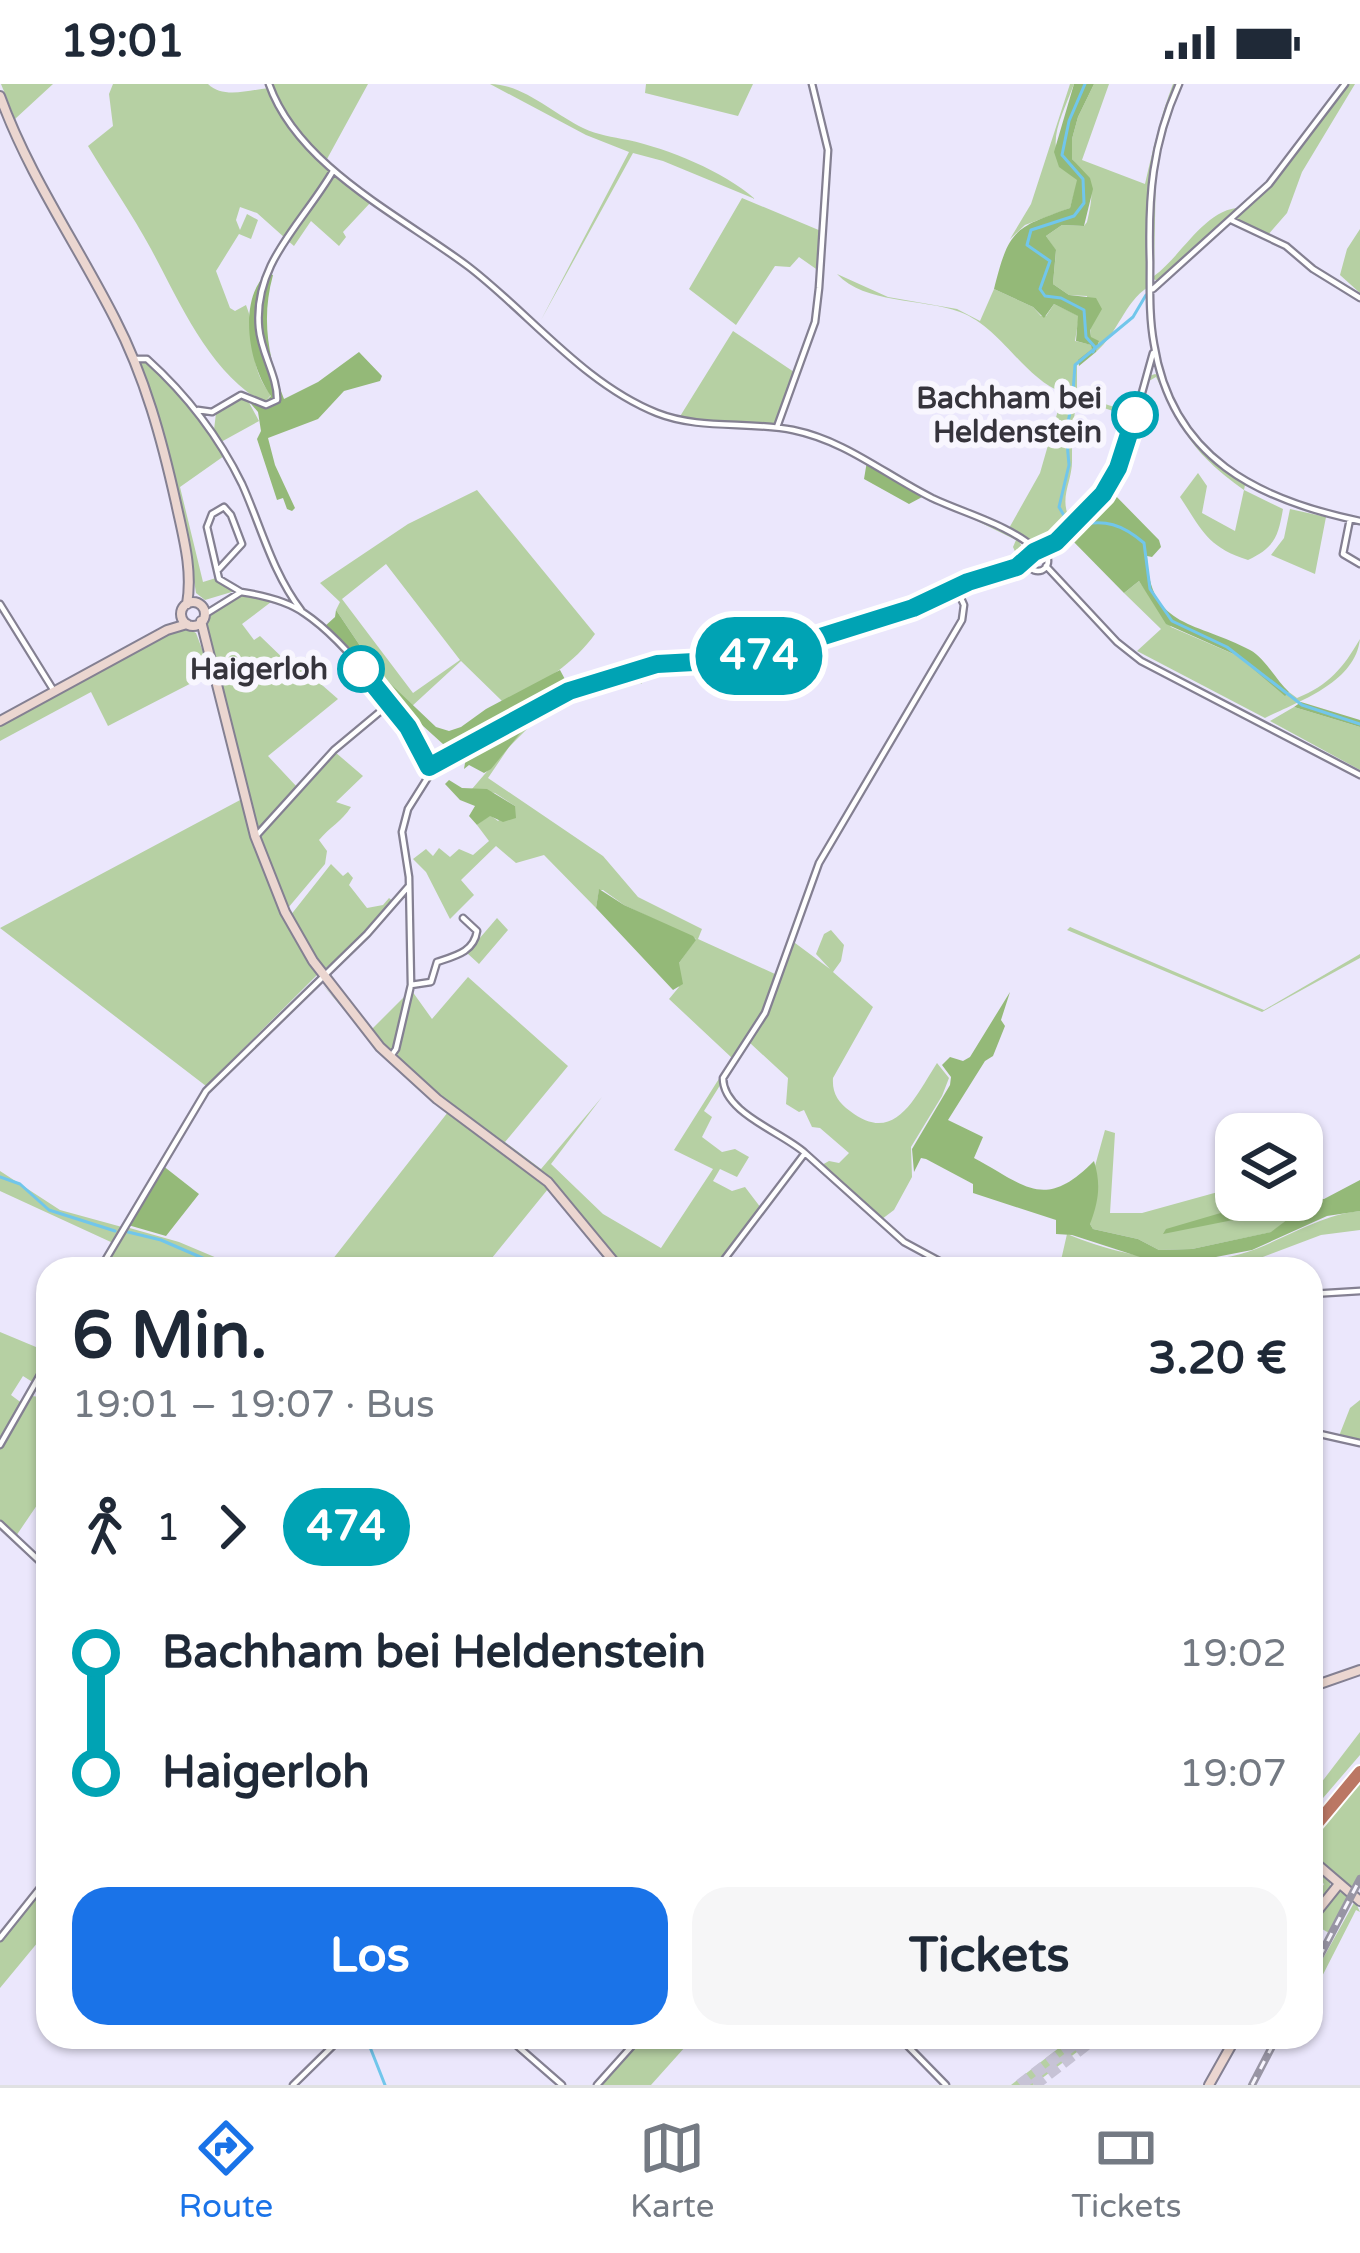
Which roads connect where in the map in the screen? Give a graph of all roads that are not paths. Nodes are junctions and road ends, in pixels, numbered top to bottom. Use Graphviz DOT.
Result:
graph roads {
  1 [pos="269,84"];
  2 [pos="812,84"];
  3 [pos="1179,84"];
  4 [pos="1345,84"];
  5 [pos="0,96"];
  6 [pos="335,169"];
  7 [pos="1231,220"];
  8 [pos="1150,291"];
  9 [pos="1360,298"];
  10 [pos="1154,347"];
  11 [pos="134,358"];
  12 [pos="1161,374"];
  13 [pos="1147,375"];
  14 [pos="198,410"];
  15 [pos="216,410"];
  16 [pos="777,427"];
  17 [pos="212,431"];
  18 [pos="1350,519"];
  19 [pos="1360,521"];
  20 [pos="1024,541"];
  21 [pos="1042,553"];
  22 [pos="1030,561"];
  23 [pos="1360,564"];
  24 [pos="1044,568"];
  25 [pos="219,569"];
  26 [pos="956,587"];
  27 [pos="241,592"];
  28 [pos="0,604"];
  29 [pos="301,610"];
  30 [pos="194,614"];
  31 [pos="54,692"];
  32 [pos="388,705"];
  33 [pos="0,721"];
  34 [pos="429,767"];
  35 [pos="1360,775"];
  36 [pos="255,836"];
  37 [pos="408,887"];
  38 [pos="463,918"];
  39 [pos="322,976"];
  40 [pos="411,986"];
  41 [pos="390,1057"];
  42 [pos="805,1154"];
  43 [pos="107,1257"];
  44 [pos="610,1257"];
  45 [pos="727,1257"];
  46 [pos="932,1257"];
  47 [pos="1360,1291"];
  48 [pos="1323,1293"];
  49 [pos="36,1382"];
  50 [pos="1323,1435"];
  51 [pos="1360,1444"];
  52 [pos="0,1445"];
  53 [pos="0,1524"];
  54 [pos="36,1558"];
  55 [pos="1360,1670"];
  56 [pos="1323,1684"];
  57 [pos="1360,1760"];
  58 [pos="1360,1772"];
  59 [pos="1323,1805"];
  60 [pos="1323,1817"];
  61 [pos="1323,1869"];
  62 [pos="1340,1884"];
  63 [pos="36,1893"];
  64 [pos="1360,1901"];
  65 [pos="1323,1904"];
  66 [pos="0,1938"];
  67 [pos="330,2049"];
  68 [pos="521,2049"];
  69 [pos="629,2049"];
  70 [pos="910,2049"];
  71 [pos="1229,2049"];
  72 [pos="293,2085"];
  73 [pos="562,2085"];
  74 [pos="597,2085"];
  75 [pos="946,2085"];
  76 [pos="1209,2085"];
  1 -- 6 [label="street"];
  2 -- 16 [label="street"];
  3 -- 8 [label="street"];
  4 -- 7 [label="street"];
  5 -- 11 [label="street"];
  6 -- 15 [label="street"];
  6 -- 16 [label="street"];
  7 -- 8 [label="street"];
  7 -- 9 [label="street"];
  8 -- 10 [label="street"];
  10 -- 12 [label="street"];
  10 -- 13 [label="street"];
  11 -- 14 [label="street"];
  11 -- 30 [label="street"];
  12 -- 13 [label="street"];
  12 -- 18 [label="street"];
  13 -- 21 [label="street"];
  14 -- 15 [label="street"];
  14 -- 17 [label="street"];
  15 -- 17 [label="street"];
  16 -- 20 [label="street"];
  17 -- 29 [label="street"];
  18 -- 19 [label="street"];
  18 -- 23 [label="street"];
  20 -- 21 [label="street"];
  20 -- 22 [label="street"];
  21 -- 22 [label="street"];
  21 -- 24 [label="street"];
  22 -- 24 [label="street"];
  22 -- 26 [label="street"];
  24 -- 35 [label="street"];
  25 -- 25 [label="street"];
  25 -- 27 [label="street"];
  26 -- 34 [label="street"];
  26 -- 42 [label="street"];
  27 -- 29 [label="street"];
  27 -- 30 [label="street"];
  28 -- 31 [label="street"];
  29 -- 32 [label="street"];
  30 -- 31 [label="street"];
  30 -- 36 [label="street"];
  31 -- 33 [label="street"];
  32 -- 34 [label="street"];
  32 -- 36 [label="street"];
  34 -- 37 [label="street"];
  36 -- 39 [label="street"];
  37 -- 39 [label="street"];
  37 -- 40 [label="street"];
  38 -- 40 [label="street"];
  39 -- 41 [label="street"];
  39 -- 43 [label="street"];
  40 -- 41 [label="street"];
  41 -- 44 [label="street"];
  42 -- 45 [label="street"];
  42 -- 46 [label="street"];
  47 -- 48 [label="street"];
  49 -- 52 [label="street"];
  50 -- 51 [label="street"];
  53 -- 54 [label="street"];
  55 -- 56 [label="street"];
  57 -- 59 [label="highway"];
  58 -- 60 [label="highway"];
  61 -- 62 [label="street"];
  62 -- 64 [label="street"];
  62 -- 65 [label="street"];
  63 -- 66 [label="street"];
  67 -- 72 [label="street"];
  68 -- 73 [label="street"];
  69 -- 74 [label="street"];
  70 -- 75 [label="street"];
  71 -- 76 [label="street"];
}
